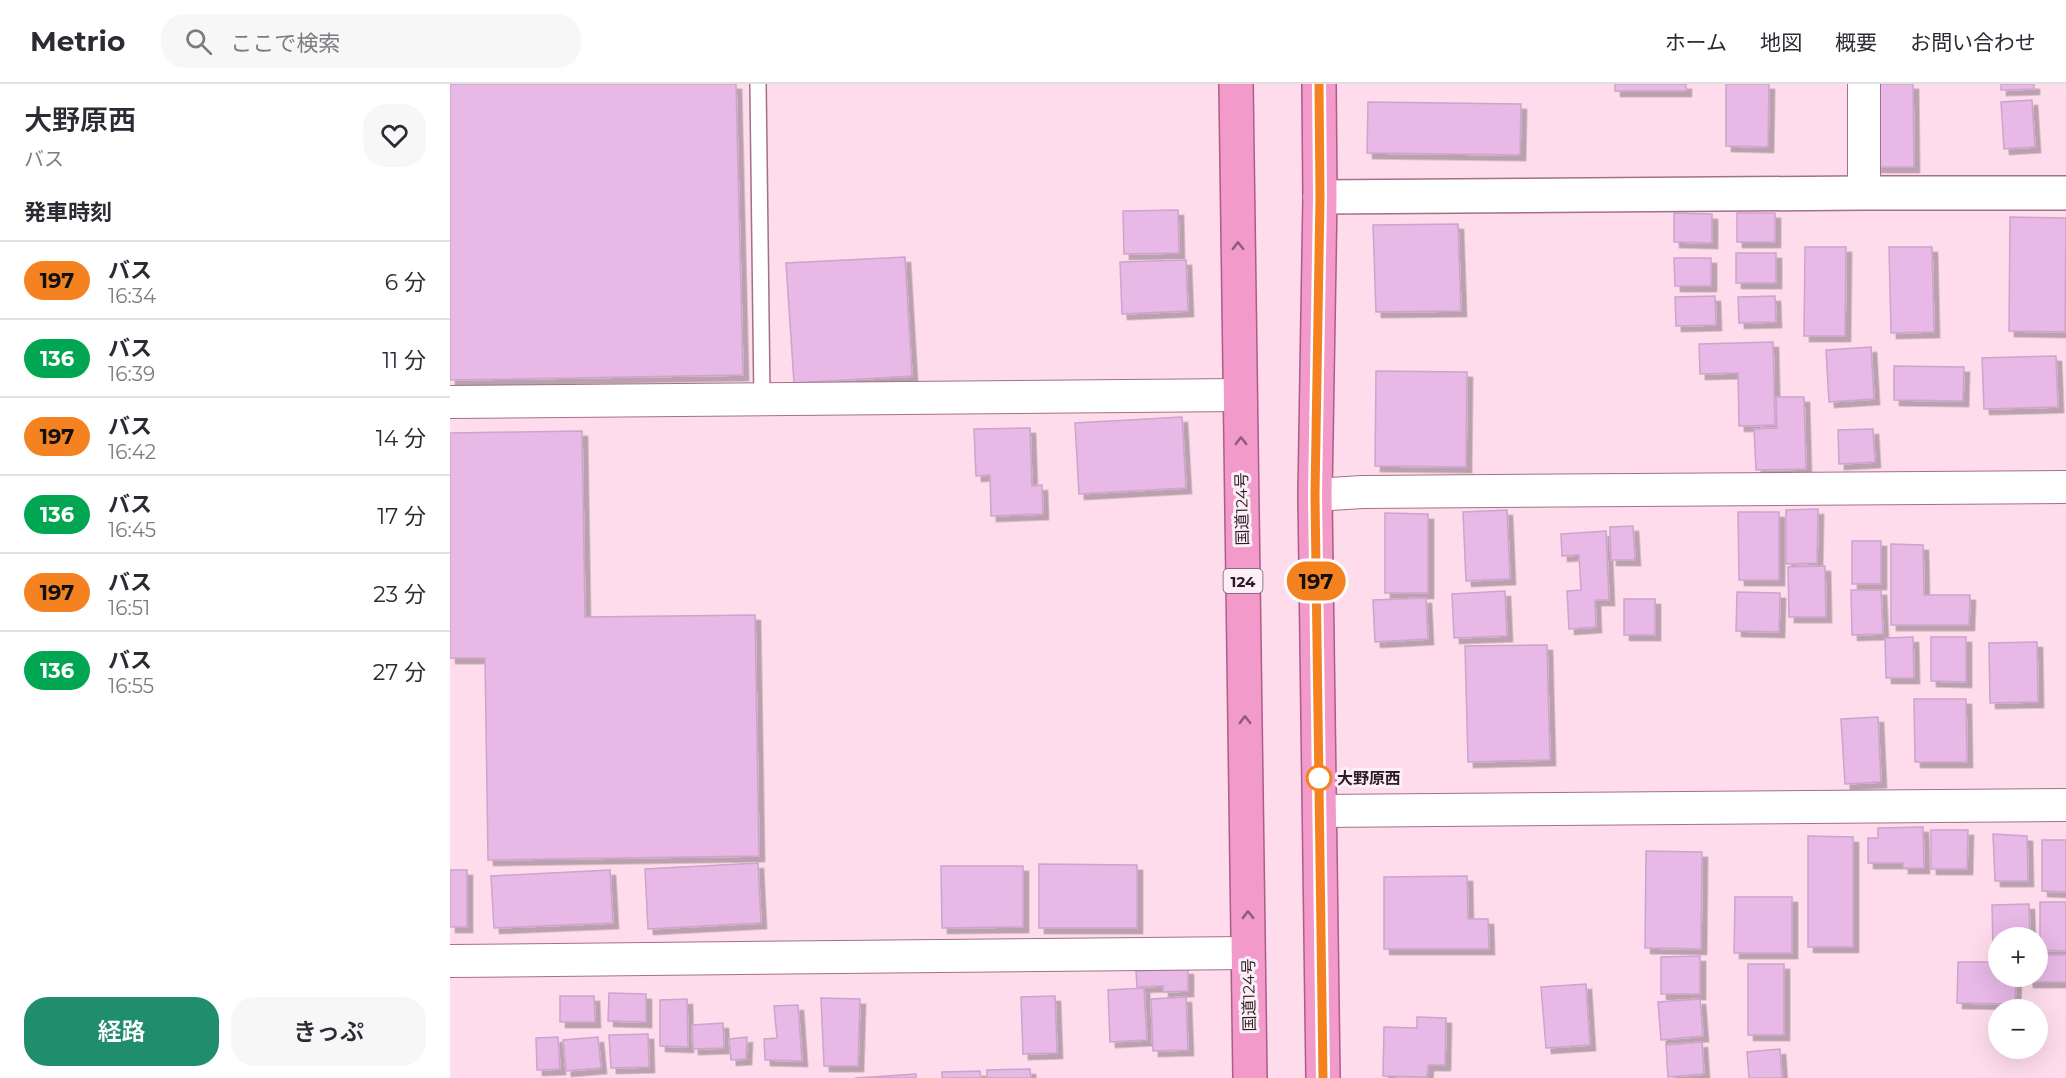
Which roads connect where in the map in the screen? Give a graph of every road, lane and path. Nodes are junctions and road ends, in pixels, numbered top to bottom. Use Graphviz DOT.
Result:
graph roads {
  1 [pos="758,84"];
  2 [pos="1236,84"];
  3 [pos="1319,84"];
  4 [pos="1864,84"];
  5 [pos="1864,193"];
  6 [pos="2066,193"];
  7 [pos="1320,197"];
  8 [pos="1240,395"];
  9 [pos="762,400"];
  10 [pos="450,402"];
  11 [pos="2066,487"];
  12 [pos="1315,495"];
  13 [pos="2066,805"];
  14 [pos="1320,811"];
  15 [pos="1248,953"];
  16 [pos="450,961"];
  17 [pos="1250,1078"];
  18 [pos="1323,1078"];
  1 -- 9 [label="lane"];
  8 -- 2 [label="highway, 国道124号 / 124, one-way"];
  3 -- 7 [label="highway"];
  4 -- 5 [label="street"];
  5 -- 6 [label="street"];
  5 -- 7 [label="street"];
  7 -- 12 [label="highway"];
  8 -- 9 [label="street"];
  15 -- 8 [label="highway, 国道124号 / 124, one-way"];
  9 -- 10 [label="street"];
  11 -- 12 [label="street"];
  12 -- 14 [label="highway"];
  13 -- 14 [label="street"];
  14 -- 18 [label="highway"];
  15 -- 16 [label="street"];
  15 -- 17 [label="highway, 国道124号 / 124"];
}
